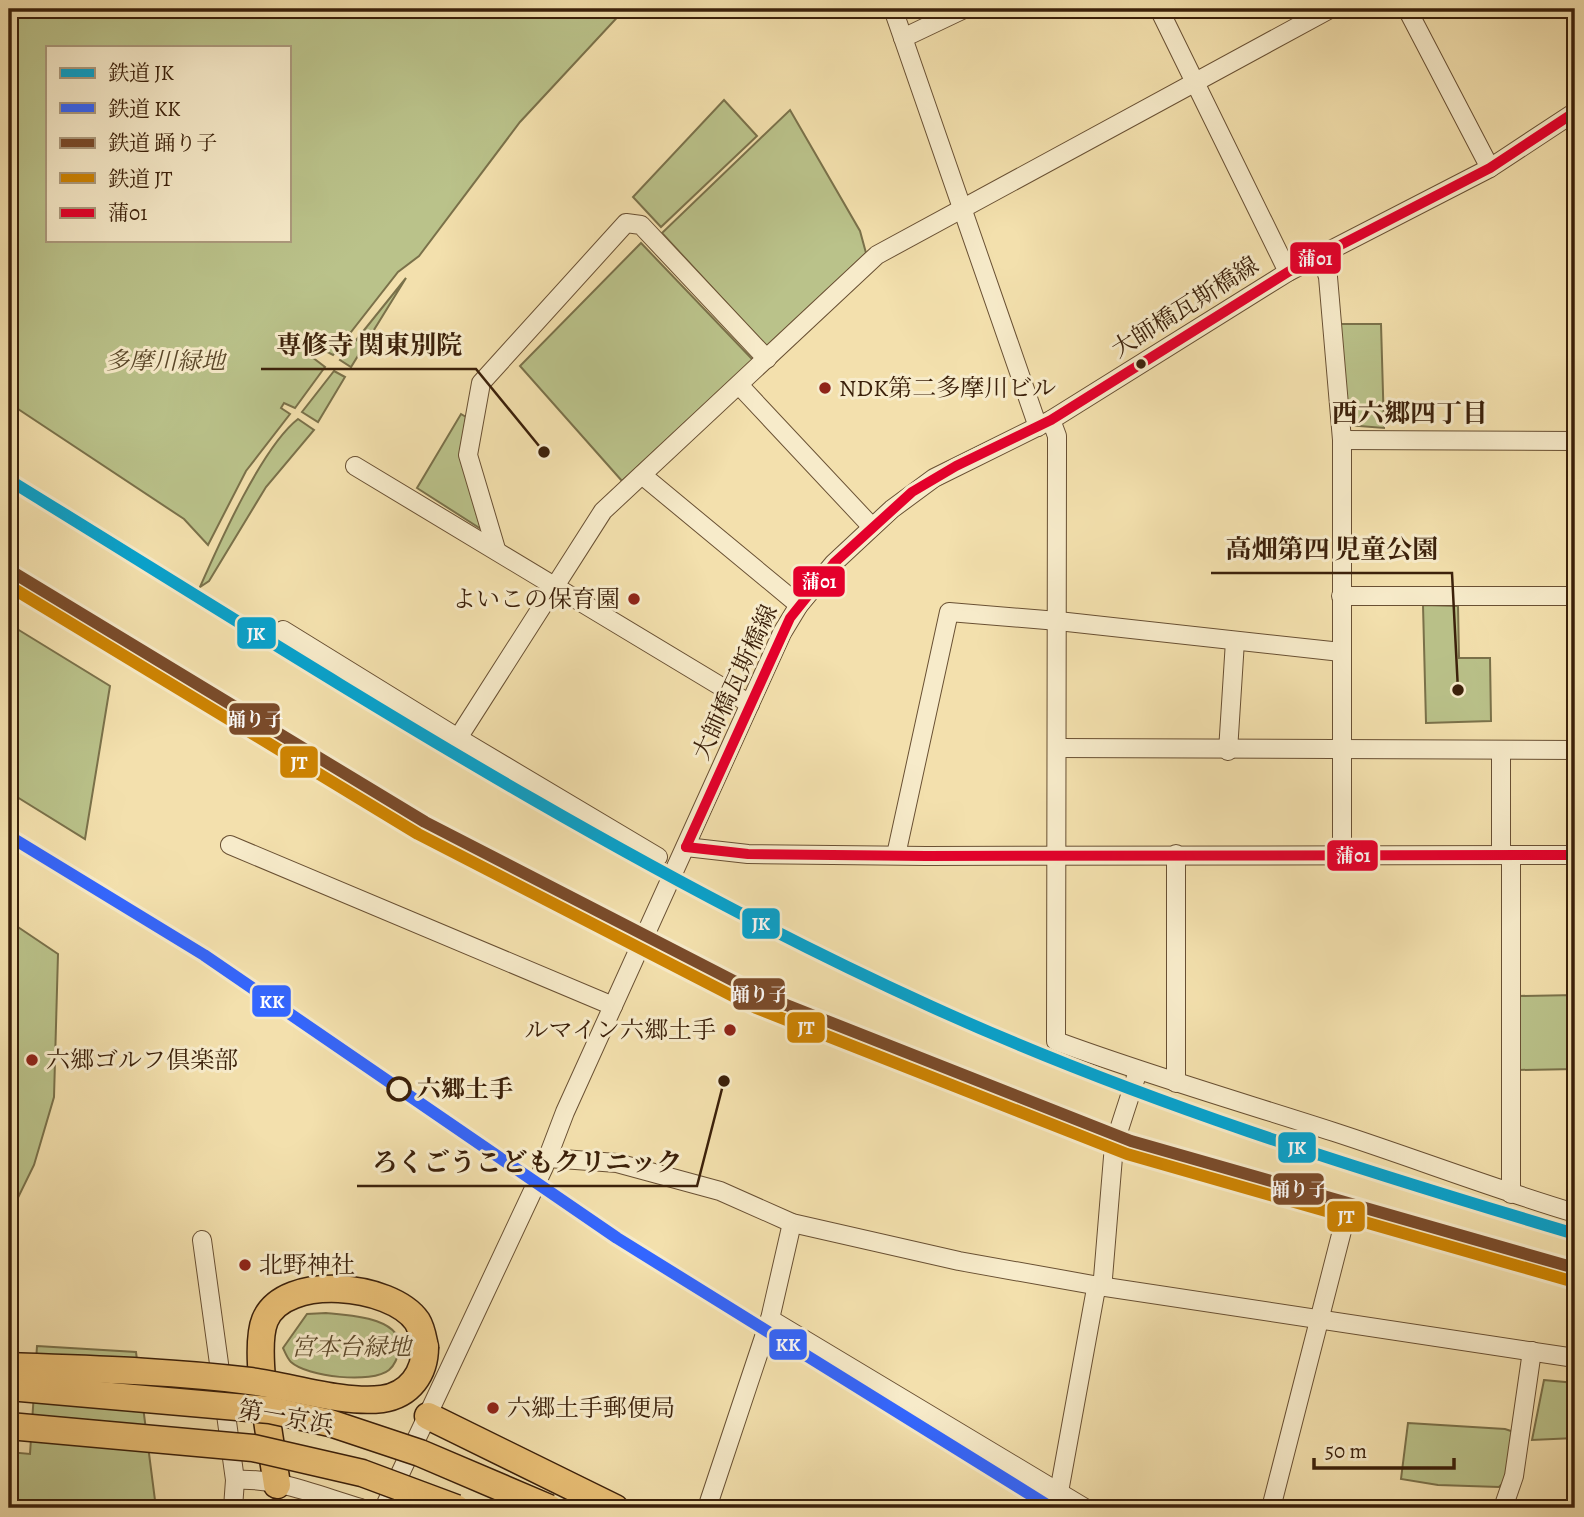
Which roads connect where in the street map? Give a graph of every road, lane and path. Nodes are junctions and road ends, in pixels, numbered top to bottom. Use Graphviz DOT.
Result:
graph roads {
  1 [pos="893,9"];
  2 [pos="964,9"];
  3 [pos="1158,9"];
  4 [pos="1330,9"];
  5 [pos="1407,9"];
  6 [pos="903,38"];
  7 [pos="1194,81"];
  8 [pos="1575,112"];
  9 [pos="1490,168"];
  10 [pos="964,209"];
  11 [pos="1320,253"];
  12 [pos="1288,272"];
  13 [pos="767,359"];
  14 [pos="739,385"];
  15 [pos="1044,424"];
  16 [pos="1342,440"];
  17 [pos="1575,441"];
  18 [pos="355,466"];
  19 [pos="642,475"];
  20 [pos="873,527"];
  21 [pos="496,549"];
  22 [pos="555,587"];
  23 [pos="1341,596"];
  24 [pos="1575,596"];
  25 [pos="799,605"];
  26 [pos="1058,621"];
  27 [pos="283,630"];
  28 [pos="1235,641"];
  29 [pos="1341,652"];
  30 [pos="750,704"];
  31 [pos="458,738"];
  32 [pos="1058,748"];
  33 [pos="1341,750"];
  34 [pos="1501,750"];
  35 [pos="1575,750"];
  36 [pos="1228,751"];
  37 [pos="230,845"];
  38 [pos="686,847"];
  39 [pos="1058,854"];
  40 [pos="896,855"];
  41 [pos="1176,855"];
  42 [pos="1342,855"];
  43 [pos="1506,855"];
  44 [pos="1575,855"];
  45 [pos="659,857"];
  46 [pos="613,1006"];
  47 [pos="1138,1072"];
  48 [pos="1176,1083"];
  49 [pos="548,1158"];
  50 [pos="1511,1194"];
  51 [pos="1575,1213"];
  52 [pos="792,1223"];
  53 [pos="1343,1223"];
  54 [pos="202,1240"];
  55 [pos="1099,1286"];
  56 [pos="770,1320"];
  57 [pos="1319,1320"];
  58 [pos="1532,1351"];
  59 [pos="1575,1358"];
  60 [pos="9,1366"];
  61 [pos="9,1387"];
  62 [pos="428,1416"];
  63 [pos="9,1426"];
  64 [pos="235,1480"];
  65 [pos="277,1485"];
  66 [pos="1059,1492"];
  67 [pos="233,1508"];
  68 [pos="361,1508"];
  69 [pos="384,1508"];
  70 [pos="456,1508"];
  71 [pos="549,1508"];
  72 [pos="615,1508"];
  73 [pos="708,1508"];
  74 [pos="1085,1508"];
  75 [pos="1271,1508"];
  76 [pos="1503,1508"];
  1 -- 6 [label="street"];
  2 -- 6 [label="street"];
  3 -- 7 [label="street"];
  4 -- 7 [label="street"];
  5 -- 9 [label="street"];
  6 -- 10 [label="street"];
  7 -- 10 [label="street"];
  7 -- 12 [label="street"];
  8 -- 9 [label="street, 大師橋瓦斯橋線"];
  9 -- 11 [label="street, 大師橋瓦斯橋線"];
  10 -- 13 [label="street"];
  10 -- 15 [label="street"];
  11 -- 12 [label="street, 大師橋瓦斯橋線"];
  11 -- 16 [label="street"];
  12 -- 15 [label="street, 大師橋瓦斯橋線"];
  13 -- 14 [label="street"];
  13 -- 21 [label="street"];
  14 -- 19 [label="street"];
  14 -- 20 [label="street"];
  15 -- 20 [label="street, 大師橋瓦斯橋線"];
  15 -- 26 [label="street"];
  16 -- 17 [label="street"];
  16 -- 23 [label="street"];
  18 -- 21 [label="street"];
  19 -- 22 [label="street"];
  19 -- 25 [label="street"];
  20 -- 25 [label="street, 大師橋瓦斯橋線"];
  21 -- 22 [label="street"];
  22 -- 30 [label="street"];
  22 -- 31 [label="street"];
  23 -- 24 [label="street"];
  23 -- 29 [label="street"];
  25 -- 30 [label="street, 大師橋瓦斯橋線"];
  26 -- 28 [label="street"];
  26 -- 32 [label="street"];
  26 -- 40 [label="street"];
  27 -- 31 [label="street"];
  28 -- 29 [label="street"];
  28 -- 36 [label="street"];
  29 -- 33 [label="street"];
  30 -- 38 [label="street, 大師橋瓦斯橋線"];
  31 -- 45 [label="street"];
  32 -- 36 [label="street"];
  32 -- 39 [label="street"];
  33 -- 34 [label="street"];
  33 -- 36 [label="street"];
  33 -- 42 [label="street"];
  34 -- 35 [label="street"];
  34 -- 43 [label="street"];
  37 -- 46 [label="street"];
  38 -- 40 [label="street"];
  38 -- 46 [label="street, 大師橋瓦斯橋線"];
  39 -- 40 [label="street"];
  39 -- 41 [label="street"];
  39 -- 47 [label="street"];
  41 -- 42 [label="street"];
  41 -- 48 [label="street"];
  42 -- 43 [label="street"];
  43 -- 44 [label="street"];
  43 -- 50 [label="street"];
  46 -- 49 [label="street, 大師橋瓦斯橋線"];
  47 -- 48 [label="street"];
  47 -- 55 [label="street"];
  48 -- 50 [label="street"];
  49 -- 52 [label="street"];
  49 -- 62 [label="street, 大師橋瓦斯橋線"];
  50 -- 51 [label="street"];
  52 -- 55 [label="street"];
  52 -- 56 [label="street"];
  53 -- 57 [label="street"];
  54 -- 64 [label="street"];
  55 -- 57 [label="street"];
  55 -- 66 [label="street"];
  56 -- 66 [label="street"];
  56 -- 73 [label="street"];
  57 -- 58 [label="street"];
  57 -- 75 [label="street"];
  58 -- 59 [label="street"];
  58 -- 76 [label="street"];
  60 -- 65 [label="highway, bridge"];
  61 -- 71 [label="highway, 第一京浜, bridge"];
  62 -- 69 [label="street, 大師橋瓦斯橋線"];
  62 -- 72 [label="highway"];
  63 -- 70 [label="highway, 第一京浜, bridge"];
  64 -- 65 [label="street"];
  64 -- 67 [label="street"];
  65 -- 68 [label="street"];
  66 -- 74 [label="street"];
}
